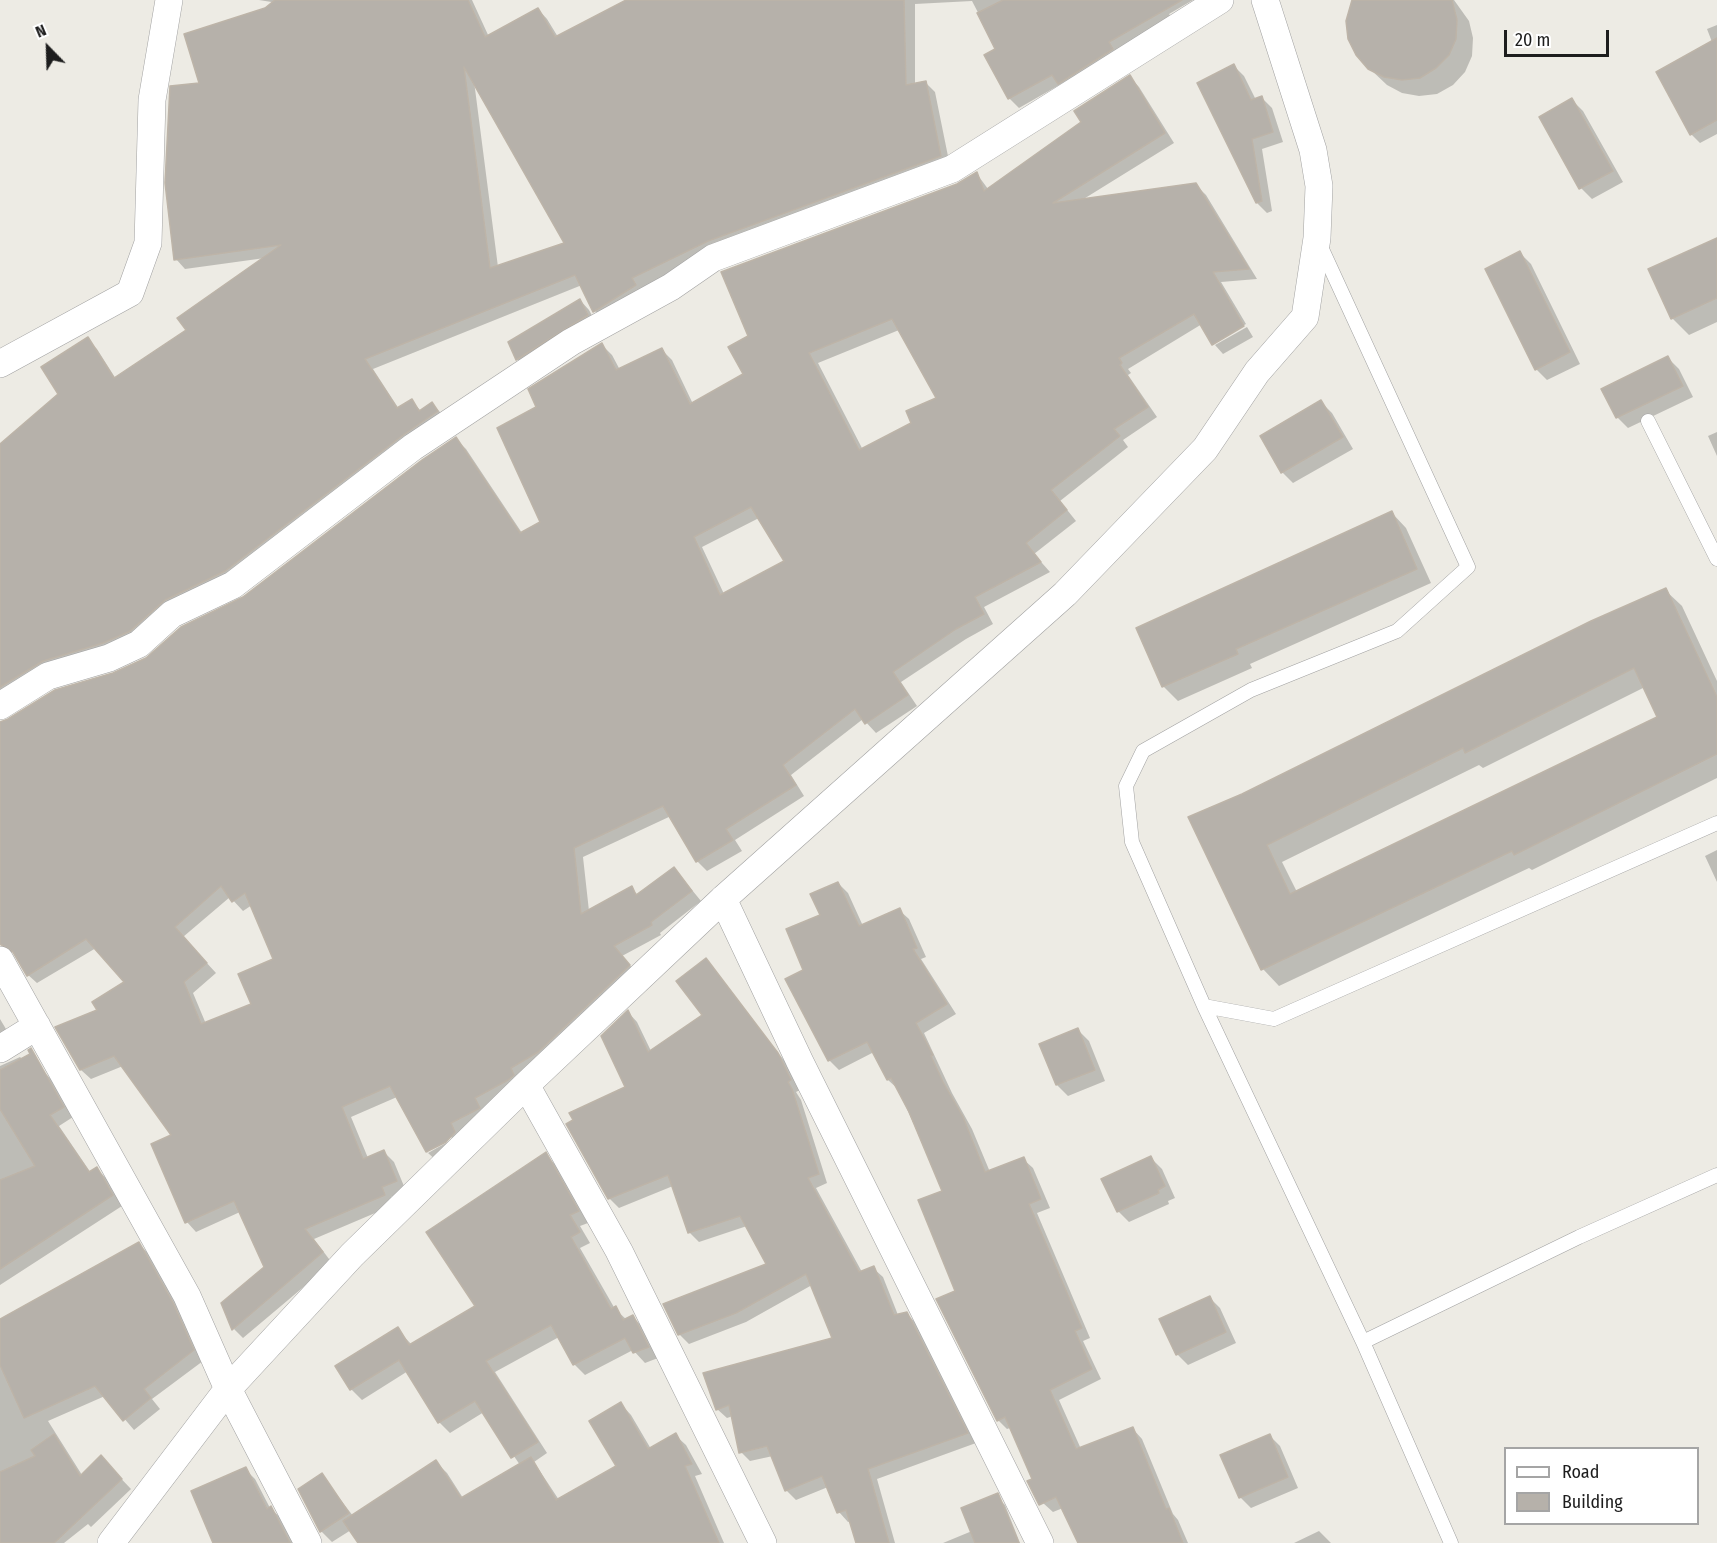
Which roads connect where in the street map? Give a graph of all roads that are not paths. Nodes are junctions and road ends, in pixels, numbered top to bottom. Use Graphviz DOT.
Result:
graph roads {
  1 [pos="169,0"];
  2 [pos="1220,0"];
  3 [pos="1265,0"];
  4 [pos="1317,238"];
  5 [pos="0,364"];
  6 [pos="1648,421"];
  7 [pos="1717,559"];
  8 [pos="0,706"];
  9 [pos="1717,823"];
  10 [pos="723,899"];
  11 [pos="0,960"];
  12 [pos="1204,1006"];
  13 [pos="37,1026"];
  14 [pos="0,1049"];
  15 [pos="526,1085"];
  16 [pos="1717,1175"];
  17 [pos="1364,1342"];
  18 [pos="228,1389"];
  19 [pos="111,1543"];
  20 [pos="308,1543"];
  21 [pos="764,1543"];
  22 [pos="1040,1543"];
  23 [pos="1451,1543"];
  1 -- 5 [label="street"];
  2 -- 8 [label="street"];
  3 -- 4 [label="street"];
  4 -- 10 [label="street"];
  4 -- 12 [label="lane"];
  6 -- 7 [label="lane"];
  9 -- 12 [label="lane"];
  10 -- 15 [label="street"];
  10 -- 22 [label="street"];
  11 -- 13 [label="street"];
  12 -- 17 [label="lane"];
  13 -- 14 [label="street"];
  13 -- 18 [label="street"];
  15 -- 18 [label="street"];
  15 -- 21 [label="street"];
  16 -- 17 [label="lane"];
  17 -- 23 [label="lane"];
  18 -- 19 [label="street"];
  18 -- 20 [label="street"];
}
